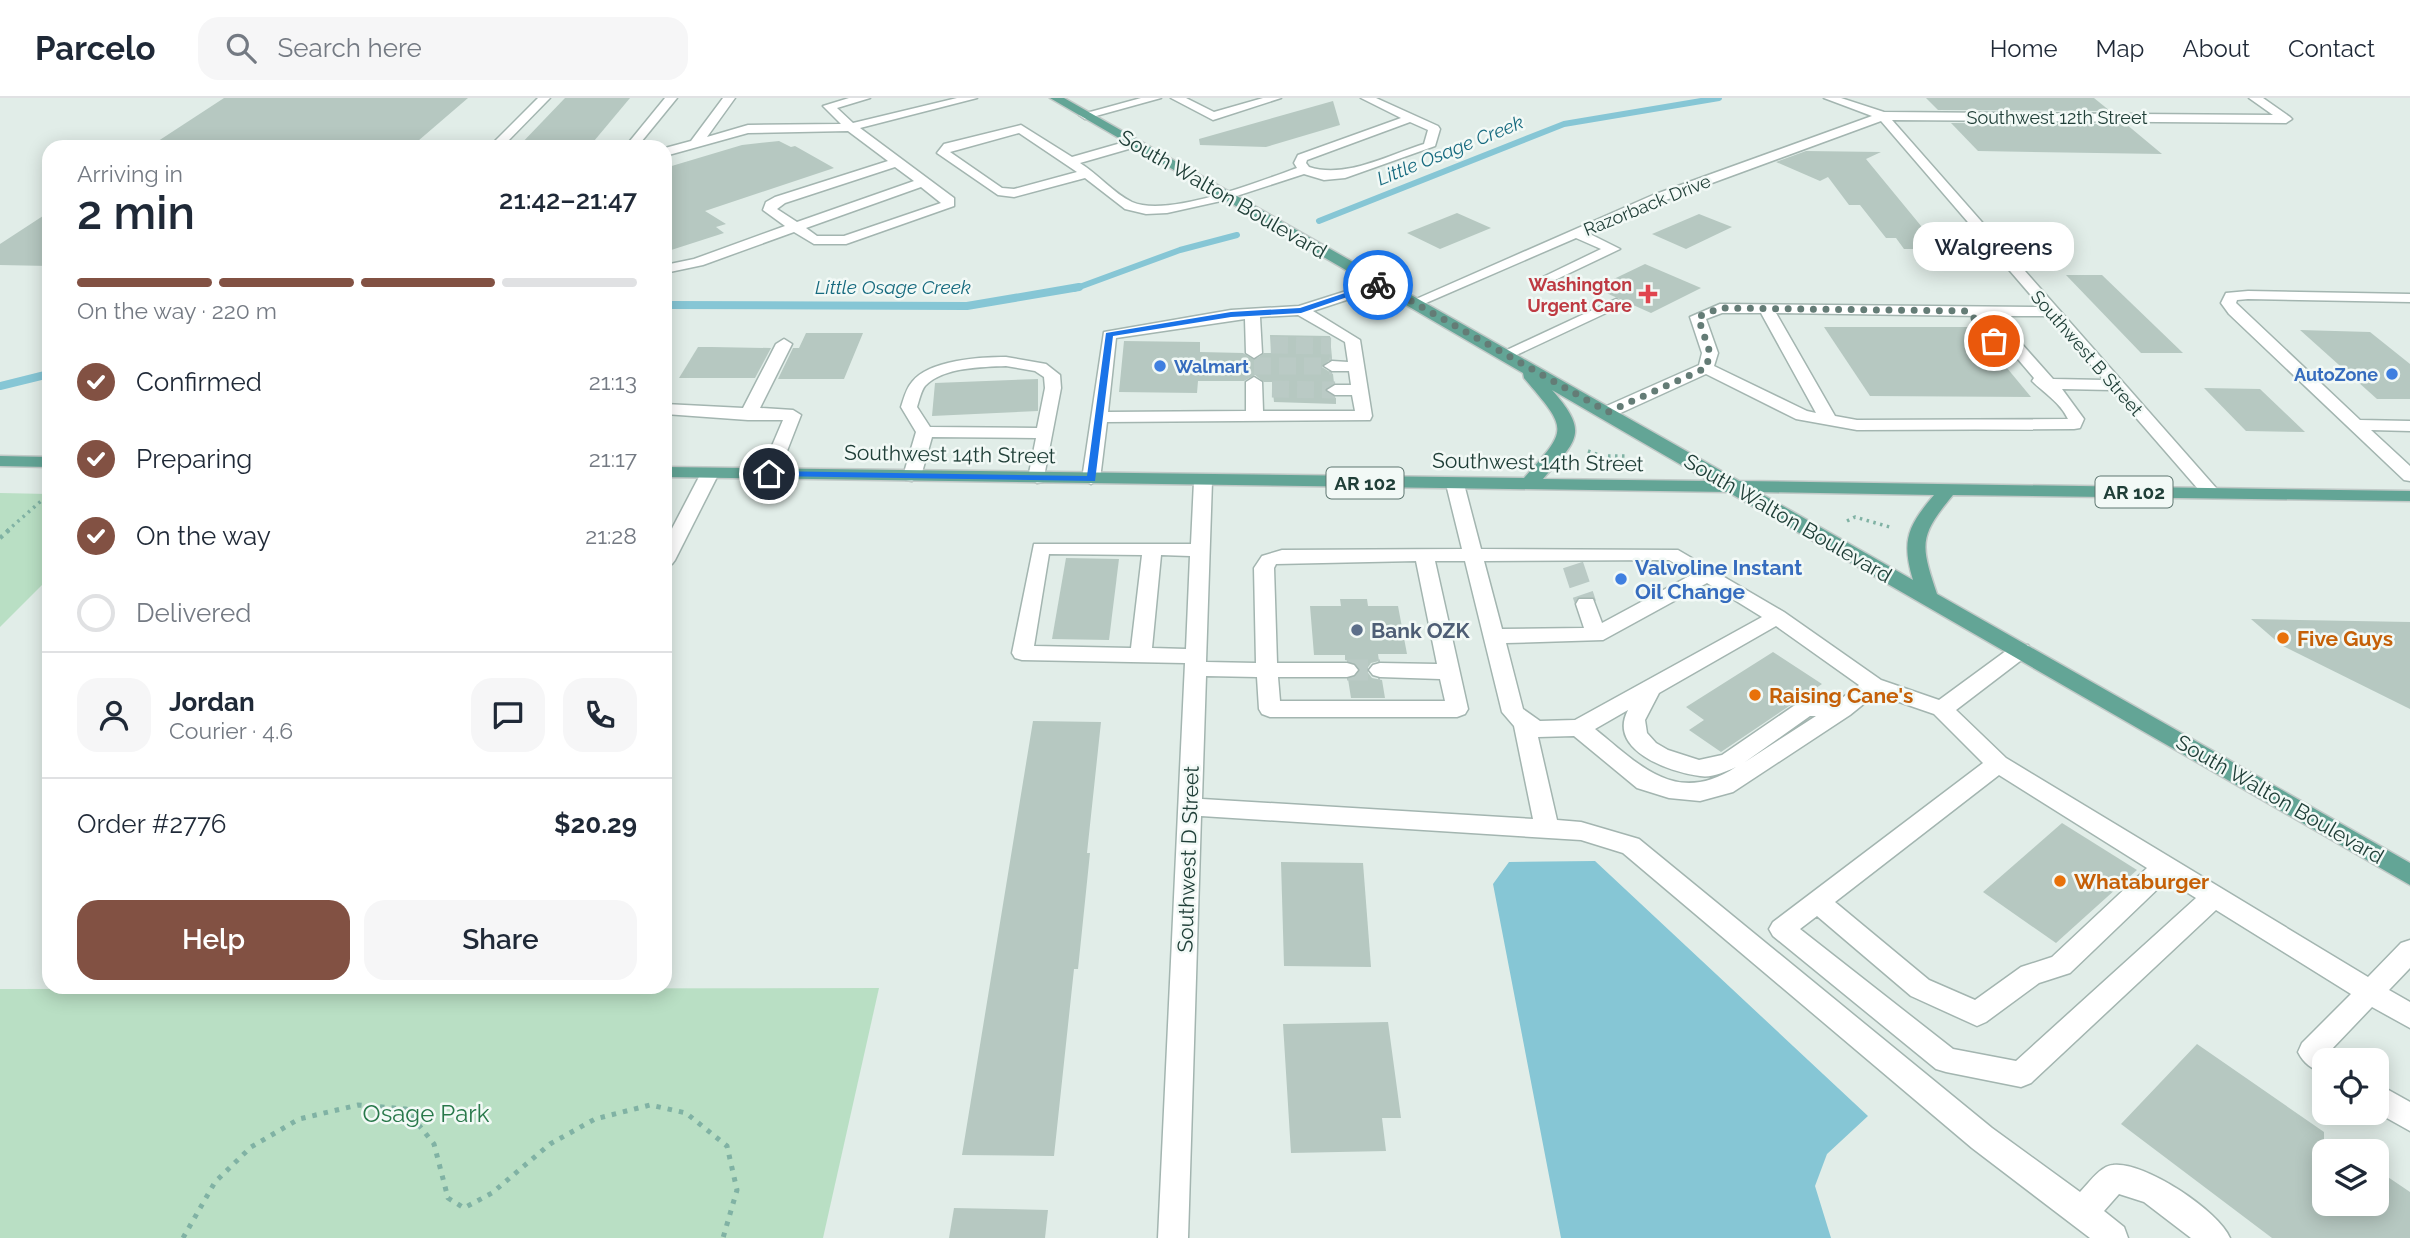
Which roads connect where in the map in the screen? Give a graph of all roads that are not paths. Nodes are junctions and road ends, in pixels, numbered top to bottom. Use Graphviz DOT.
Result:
graph roads {
  1 [pos="544,98"];
  2 [pos="671,98"];
  3 [pos="729,98"];
  4 [pos="864,98"];
  5 [pos="971,98"];
  6 [pos="1056,98"];
  7 [pos="1155,98"];
  8 [pos="1177,98"];
  9 [pos="1275,98"];
  10 [pos="1367,98"];
  11 [pos="1830,98"];
  12 [pos="2255,98"];
  13 [pos="824,102"];
  14 [pos="1085,115"];
  15 [pos="1883,116"];
  16 [pos="1411,118"];
  17 [pos="851,127"];
  18 [pos="502,140"];
  19 [pos="637,140"];
  20 [pos="1135,143"];
  21 [pos="695,144"];
  22 [pos="672,150"];
  23 [pos="898,162"];
  24 [pos="1080,167"];
  25 [pos="1304,170"];
  26 [pos="923,182"];
  27 [pos="1224,195"];
  28 [pos="796,227"];
  29 [pos="1576,233"];
  30 [pos="672,268"];
  31 [pos="1550,277"];
  32 [pos="1381,284"];
  33 [pos="2410,298"];
  34 [pos="1414,303"];
  35 [pos="1616,303"];
  36 [pos="1765,307"];
  37 [pos="1301,310"];
  38 [pos="1977,311"];
  39 [pos="2052,312"];
  40 [pos="1252,313"];
  41 [pos="784,344"];
  42 [pos="1271,345"];
  43 [pos="1331,346"];
  44 [pos="1354,346"];
  45 [pos="1504,355"];
  46 [pos="1520,364"];
  47 [pos="1332,366"];
  48 [pos="1356,367"];
  49 [pos="1706,368"];
  50 [pos="2049,384"];
  51 [pos="2115,385"];
  52 [pos="1272,389"];
  53 [pos="1335,390"];
  54 [pos="1360,390"];
  55 [pos="672,410"];
  56 [pos="1608,412"];
  57 [pos="748,415"];
  58 [pos="1099,417"];
  59 [pos="1255,417"];
  60 [pos="1828,419"];
  61 [pos="2356,425"];
  62 [pos="2410,426"];
  63 [pos="925,432"];
  64 [pos="1045,433"];
  65 [pos="0,461"];
  66 [pos="42,462"];
  67 [pos="672,472"];
  68 [pos="710,473"];
  69 [pos="769,474"];
  70 [pos="912,476"];
  71 [pos="2410,476"];
  72 [pos="1037,478"];
  73 [pos="1091,479"];
  74 [pos="1203,481"];
  75 [pos="1455,484"];
  76 [pos="1528,485"];
  77 [pos="1734,487"];
  78 [pos="1948,490"];
  79 [pos="2210,493"];
  80 [pos="2410,496"];
  81 [pos="672,519"];
  82 [pos="685,520"];
  83 [pos="672,545"];
  84 [pos="1152,549"];
  85 [pos="1200,550"];
  86 [pos="1424,555"];
  87 [pos="1472,555"];
  88 [pos="1708,573"];
  89 [pos="1929,600"];
  90 [pos="1586,604"];
  91 [pos="1777,617"];
  92 [pos="1596,635"];
  93 [pos="1493,636"];
  94 [pos="2021,650"];
  95 [pos="1140,655"];
  96 [pos="1196,663"];
  97 [pos="1267,670"];
  98 [pos="1347,670"];
  99 [pos="1380,670"];
  100 [pos="1450,672"];
  101 [pos="1873,685"];
  102 [pos="1651,687"];
  103 [pos="1942,709"];
  104 [pos="1842,710"];
  105 [pos="1524,723"];
  106 [pos="1579,728"];
  107 [pos="1998,764"];
  108 [pos="1191,807"];
  109 [pos="1547,828"];
  110 [pos="2165,866"];
  111 [pos="2410,874"];
  112 [pos="2214,896"];
  113 [pos="1818,902"];
  114 [pos="2410,950"];
  115 [pos="2371,992"];
  116 [pos="2410,1016"];
  117 [pos="2316,1048"];
  118 [pos="2389,1104"];
  119 [pos="2410,1118"];
  120 [pos="2082,1212"];
  121 [pos="1173,1238"];
  122 [pos="2113,1238"];
  123 [pos="2215,1238"];
  1 -- 18 [label="street"];
  2 -- 19 [label="street"];
  3 -- 21 [label="street"];
  4 -- 13 [label="street"];
  5 -- 17 [label="street"];
  6 -- 14 [label="main road, South Walton Boulevard"];
  7 -- 14 [label="street"];
  8 -- 9 [label="street"];
  10 -- 16 [label="street"];
  11 -- 15 [label="street, Southwest 12th Street"];
  12 -- 15 [label="street, Southwest 12th Street"];
  13 -- 17 [label="street"];
  14 -- 20 [label="main road, South Walton Boulevard"];
  15 -- 29 [label="street, Razorback Drive"];
  15 -- 39 [label="street, Southwest B Street"];
  16 -- 25 [label="street"];
  16 -- 25 [label="street"];
  17 -- 21 [label="street"];
  17 -- 23 [label="street"];
  20 -- 24 [label="street"];
  20 -- 27 [label="main road, South Walton Boulevard"];
  21 -- 22 [label="street"];
  23 -- 26 [label="street"];
  23 -- 28 [label="street"];
  24 -- 24 [label="street"];
  24 -- 27 [label="street"];
  25 -- 27 [label="street"];
  26 -- 28 [label="street"];
  26 -- 28 [label="street"];
  27 -- 32 [label="main road, South Walton Boulevard"];
  28 -- 30 [label="street"];
  29 -- 31 [label="street"];
  29 -- 34 [label="street, Razorback Drive"];
  32 -- 34 [label="main road, South Walton Boulevard"];
  32 -- 37 [label="street"];
  33 -- 61 [label="street"];
  34 -- 45 [label="main road, South Walton Boulevard"];
  35 -- 45 [label="street"];
  36 -- 38 [label="street"];
  36 -- 49 [label="street"];
  36 -- 60 [label="street"];
  37 -- 40 [label="street"];
  37 -- 44 [label="street"];
  38 -- 39 [label="street"];
  38 -- 50 [label="street"];
  39 -- 51 [label="street, Southwest B Street"];
  40 -- 42 [label="street"];
  40 -- 58 [label="street"];
  41 -- 57 [label="street"];
  43 -- 44 [label="street"];
  44 -- 48 [label="street"];
  45 -- 46 [label="main road, South Walton Boulevard"];
  46 -- 56 [label="main road, South Walton Boulevard"];
  46 -- 76 [label="main road"];
  47 -- 48 [label="street"];
  48 -- 54 [label="street"];
  49 -- 56 [label="street"];
  49 -- 60 [label="street"];
  50 -- 51 [label="street"];
  50 -- 60 [label="street"];
  51 -- 79 [label="street, Southwest B Street"];
  52 -- 59 [label="street"];
  53 -- 54 [label="street"];
  54 -- 59 [label="street"];
  55 -- 57 [label="street"];
  56 -- 77 [label="main road, South Walton Boulevard"];
  57 -- 69 [label="street"];
  58 -- 59 [label="street"];
  58 -- 73 [label="street"];
  61 -- 62 [label="street"];
  61 -- 71 [label="street"];
  63 -- 64 [label="street"];
  63 -- 64 [label="street"];
  63 -- 70 [label="street"];
  64 -- 72 [label="street"];
  65 -- 66 [label="main road"];
  67 -- 68 [label="main road, Southwest 14th Street / AR 102"];
  68 -- 69 [label="main road, Southwest 14th Street / AR 102"];
  68 -- 82 [label="street"];
  69 -- 70 [label="main road, Southwest 14th Street / AR 102"];
  70 -- 72 [label="main road, Southwest 14th Street / AR 102"];
  72 -- 73 [label="main road, Southwest 14th Street / AR 102"];
  73 -- 74 [label="main road, Southwest 14th Street / AR 102"];
  74 -- 75 [label="main road, Southwest 14th Street / AR 102"];
  74 -- 85 [label="street, Southwest D Street"];
  75 -- 76 [label="main road, Southwest 14th Street / AR 102"];
  75 -- 87 [label="street"];
  76 -- 77 [label="main road, Southwest 14th Street / AR 102"];
  77 -- 78 [label="main road, Southwest 14th Street / AR 102"];
  77 -- 89 [label="main road, South Walton Boulevard"];
  78 -- 79 [label="main road, Southwest 14th Street / AR 102"];
  78 -- 89 [label="main road"];
  79 -- 80 [label="main road, Southwest 14th Street / AR 102"];
  81 -- 82 [label="street"];
  82 -- 83 [label="street"];
  84 -- 85 [label="street"];
  84 -- 95 [label="street"];
  84 -- 95 [label="street"];
  85 -- 96 [label="street, Southwest D Street"];
  86 -- 87 [label="street"];
  86 -- 97 [label="street"];
  86 -- 100 [label="street"];
  87 -- 88 [label="street"];
  87 -- 93 [label="street"];
  88 -- 91 [label="street"];
  88 -- 92 [label="street"];
  89 -- 94 [label="main road, South Walton Boulevard"];
  90 -- 92 [label="street"];
  91 -- 101 [label="street"];
  91 -- 102 [label="street"];
  92 -- 93 [label="street"];
  93 -- 105 [label="street"];
  94 -- 103 [label="street"];
  94 -- 111 [label="main road, South Walton Boulevard"];
  95 -- 96 [label="street"];
  96 -- 97 [label="street"];
  96 -- 108 [label="street, Southwest D Street"];
  97 -- 98 [label="street"];
  97 -- 100 [label="street"];
  99 -- 100 [label="street"];
  101 -- 103 [label="street"];
  101 -- 104 [label="street"];
  102 -- 104 [label="street"];
  102 -- 106 [label="street"];
  103 -- 107 [label="street"];
  104 -- 106 [label="street"];
  105 -- 106 [label="street"];
  105 -- 109 [label="street"];
  107 -- 110 [label="street"];
  107 -- 113 [label="street"];
  108 -- 109 [label="street"];
  108 -- 121 [label="street, Southwest D Street"];
  109 -- 120 [label="street"];
  110 -- 112 [label="street"];
  110 -- 113 [label="street"];
  112 -- 113 [label="street"];
  112 -- 115 [label="street"];
  114 -- 115 [label="street"];
  115 -- 116 [label="street"];
  115 -- 117 [label="street"];
  118 -- 119 [label="street"];
  120 -- 122 [label="street"];
  120 -- 123 [label="street"];
}
